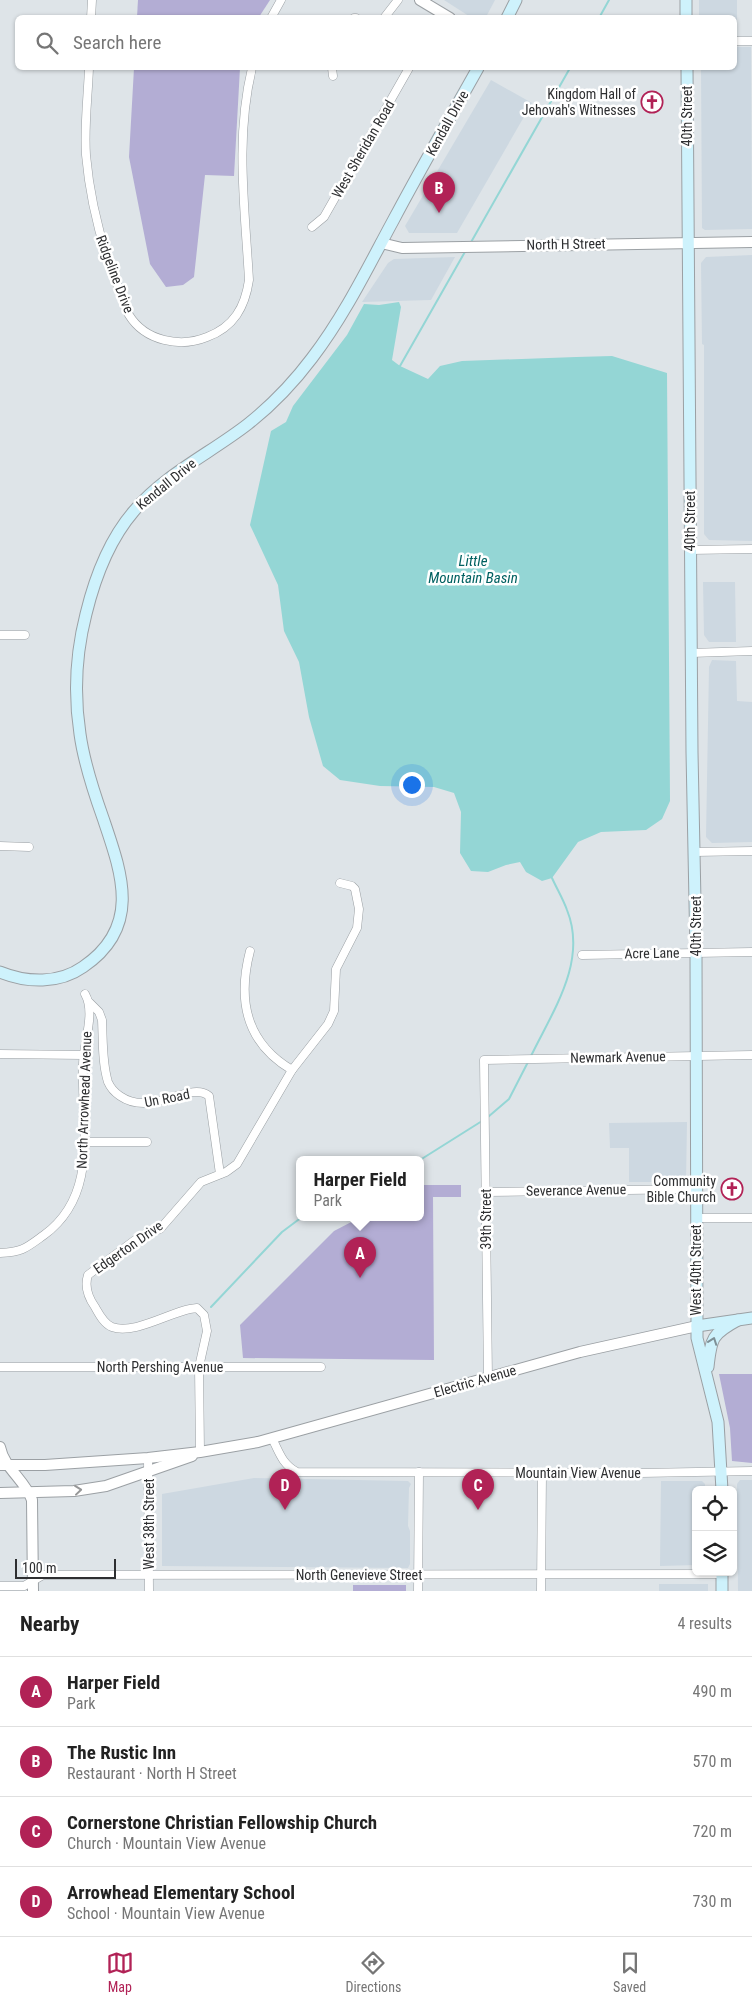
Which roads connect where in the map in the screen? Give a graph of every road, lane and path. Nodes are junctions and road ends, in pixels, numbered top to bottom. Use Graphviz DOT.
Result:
graph roads {
  1 [pos="92,0"];
  2 [pos="281,0"];
  3 [pos="398,0"];
  4 [pos="420,0"];
  5 [pos="516,0"];
  6 [pos="686,0"];
  7 [pos="91,15"];
  8 [pos="273,15"];
  9 [pos="386,15"];
  10 [pos="445,15"];
  11 [pos="508,15"];
  12 [pos="686,15"];
  13 [pos="737,41"];
  14 [pos="752,41"];
  15 [pos="89,70"];
  16 [pos="252,70"];
  17 [pos="332,70"];
  18 [pos="408,70"];
  19 [pos="477,70"];
  20 [pos="687,70"];
  21 [pos="333,76"];
  22 [pos="312,227"];
  23 [pos="752,242"];
  24 [pos="381,243"];
  25 [pos="688,243"];
  26 [pos="752,549"];
  27 [pos="690,550"];
  28 [pos="0,635"];
  29 [pos="25,635"];
  30 [pos="752,651"];
  31 [pos="691,652"];
  32 [pos="0,846"];
  33 [pos="29,846"];
  34 [pos="752,851"];
  35 [pos="695,852"];
  36 [pos="340,883"];
  37 [pos="250,951"];
  38 [pos="696,952"];
  39 [pos="752,952"];
  40 [pos="582,955"];
  41 [pos="0,972"];
  42 [pos="696,975"];
  43 [pos="85,994"];
  44 [pos="90,1003"];
  45 [pos="0,1054"];
  46 [pos="83,1055"];
  47 [pos="696,1055"];
  48 [pos="752,1055"];
  49 [pos="484,1060"];
  50 [pos="292,1070"];
  51 [pos="85,1142"];
  52 [pos="147,1142"];
  53 [pos="220,1174"];
  54 [pos="696,1188"];
  55 [pos="486,1192"];
  56 [pos="696,1218"];
  57 [pos="752,1218"];
  58 [pos="0,1253"];
  59 [pos="752,1318"];
  60 [pos="738,1320"];
  61 [pos="696,1326"];
  62 [pos="0,1367"];
  63 [pos="199,1367"];
  64 [pos="321,1367"];
  65 [pos="708,1375"];
  66 [pos="488,1378"];
  67 [pos="272,1438"];
  68 [pos="0,1447"];
  69 [pos="200,1452"];
  70 [pos="148,1458"];
  71 [pos="4,1465"];
  72 [pos="752,1471"];
  73 [pos="149,1472"];
  74 [pos="419,1472"];
  75 [pos="722,1472"];
  76 [pos="542,1473"];
  77 [pos="722,1486"];
  78 [pos="29,1492"];
  79 [pos="0,1493"];
  80 [pos="692,1573"];
  81 [pos="149,1575"];
  82 [pos="418,1575"];
  83 [pos="541,1575"];
  84 [pos="722,1576"];
  85 [pos="33,1580"];
  86 [pos="0,1586"];
  87 [pos="33,1591"];
  88 [pos="149,1591"];
  89 [pos="418,1591"];
  90 [pos="541,1591"];
  91 [pos="722,1591"];
  1 -- 7 [label="street"];
  2 -- 8 [label="street"];
  3 -- 9 [label="street"];
  4 -- 10 [label="street"];
  5 -- 11 [label="main road"];
  6 -- 12 [label="main road"];
  13 -- 14 [label="street"];
  15 -- 16 [label="street, Ridgeline Drive"];
  17 -- 21 [label="street"];
  18 -- 22 [label="street, West Sheridan Road"];
  19 -- 24 [label="main road, Kendall Drive"];
  20 -- 25 [label="main road, 40th Street"];
  23 -- 25 [label="street, North H Street"];
  24 -- 25 [label="street, North H Street"];
  24 -- 41 [label="main road, Kendall Drive"];
  25 -- 27 [label="main road, 40th Street"];
  26 -- 27 [label="street"];
  27 -- 31 [label="main road, 40th Street"];
  28 -- 29 [label="street"];
  30 -- 31 [label="street"];
  31 -- 35 [label="main road, 40th Street"];
  32 -- 33 [label="street"];
  34 -- 35 [label="street"];
  35 -- 38 [label="main road, 40th Street"];
  36 -- 50 [label="street, Edgerton Drive"];
  37 -- 50 [label="street"];
  38 -- 39 [label="street, Acre Lane"];
  38 -- 40 [label="street, Acre Lane"];
  38 -- 42 [label="main road, 40th Street"];
  42 -- 47 [label="main road, West 40th Street"];
  43 -- 44 [label="street"];
  44 -- 46 [label="street, North Arrowhead Avenue"];
  44 -- 53 [label="street, Un Road"];
  45 -- 46 [label="street"];
  46 -- 51 [label="street, North Arrowhead Avenue"];
  47 -- 48 [label="street, Newmark Avenue"];
  47 -- 49 [label="street, Newmark Avenue"];
  47 -- 54 [label="main road, West 40th Street"];
  49 -- 55 [label="street, 39th Street"];
  50 -- 53 [label="street, Edgerton Drive"];
  51 -- 52 [label="street"];
  51 -- 58 [label="street, North Arrowhead Avenue"];
  53 -- 63 [label="street, Edgerton Drive"];
  54 -- 55 [label="street, Severance Avenue"];
  54 -- 56 [label="main road, West 40th Street"];
  55 -- 66 [label="street, 39th Street"];
  56 -- 57 [label="street"];
  56 -- 61 [label="main road, West 40th Street"];
  59 -- 60 [label="main road, Electric Avenue"];
  60 -- 61 [label="main road, Electric Avenue"];
  65 -- 60 [label="main road, one-way"];
  61 -- 65 [label="main road, West 40th Street"];
  61 -- 66 [label="street, Electric Avenue"];
  62 -- 63 [label="street, North Pershing Avenue"];
  63 -- 64 [label="street, North Pershing Avenue"];
  63 -- 69 [label="street, Edgerton Drive"];
  65 -- 75 [label="main road, West 40th Street"];
  66 -- 67 [label="street, Electric Avenue"];
  67 -- 69 [label="street, Electric Avenue"];
  67 -- 74 [label="street, Mountain View Avenue"];
  68 -- 71 [label="street"];
  69 -- 70 [label="street"];
  69 -- 73 [label="street"];
  70 -- 71 [label="street"];
  70 -- 73 [label="street, West 38th Street"];
  71 -- 78 [label="street"];
  72 -- 75 [label="street, Mountain View Avenue"];
  78 -- 73 [label="street, one-way"];
  73 -- 81 [label="street, West 38th Street"];
  74 -- 76 [label="street, Mountain View Avenue"];
  74 -- 82 [label="street"];
  75 -- 76 [label="street, Mountain View Avenue"];
  75 -- 77 [label="main road"];
  76 -- 83 [label="street"];
  78 -- 79 [label="street"];
  78 -- 85 [label="street"];
  80 -- 83 [label="street, North Genevieve Street"];
  81 -- 82 [label="street, North Genevieve Street"];
  81 -- 85 [label="street, North Genevieve Street"];
  81 -- 88 [label="street, West 38th Street"];
  82 -- 83 [label="street, North Genevieve Street"];
  82 -- 89 [label="street"];
  83 -- 90 [label="street"];
  84 -- 91 [label="main road"];
  85 -- 86 [label="street, North Genevieve Street"];
  85 -- 87 [label="street"];
}
